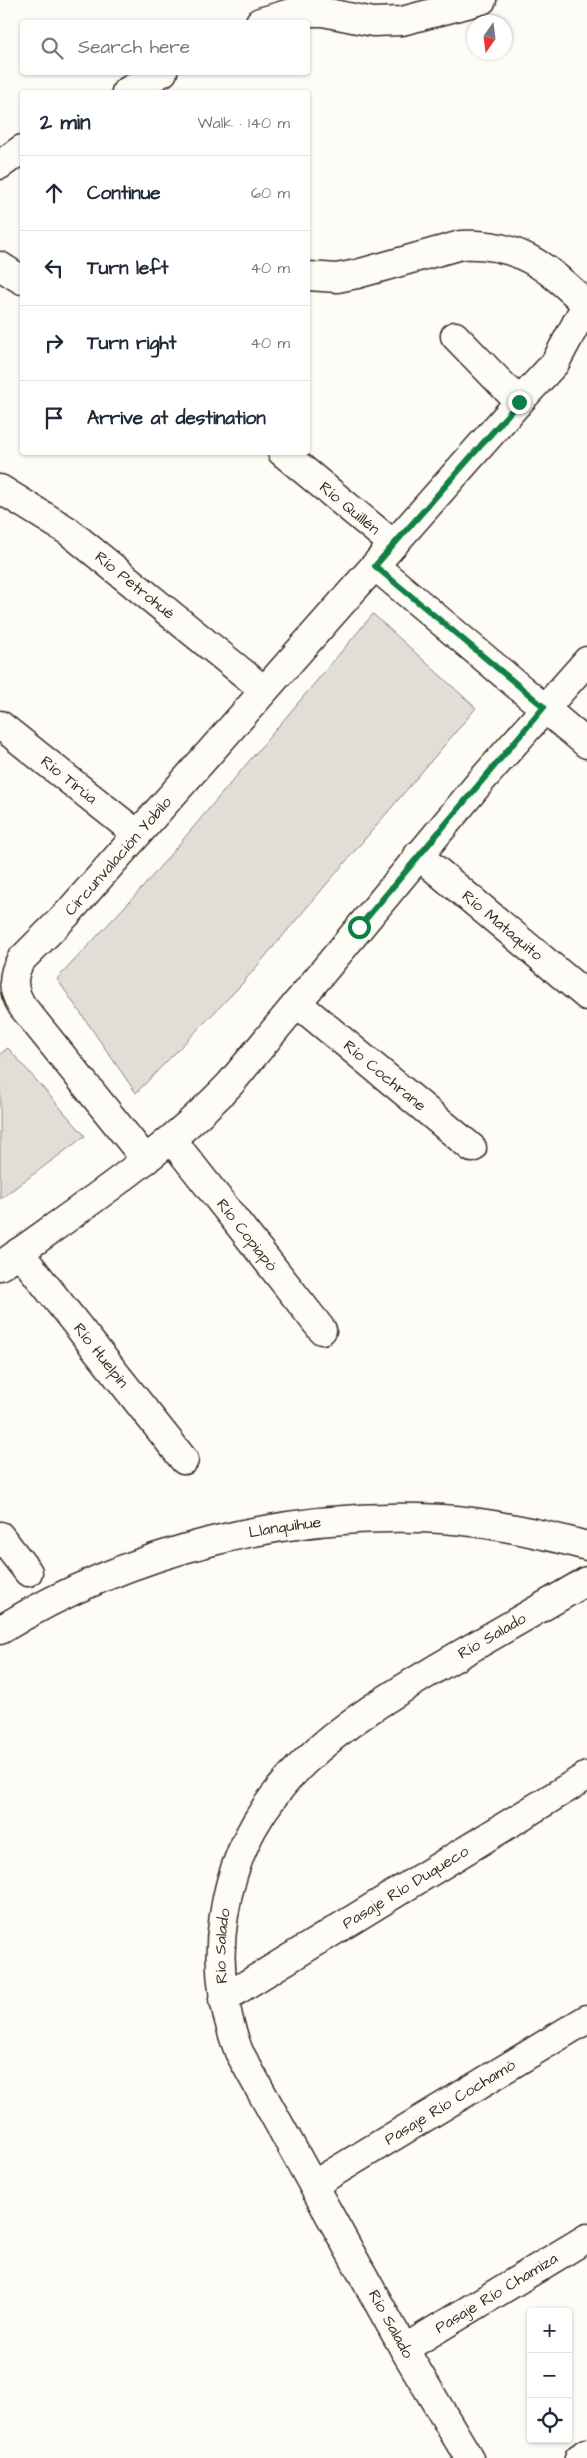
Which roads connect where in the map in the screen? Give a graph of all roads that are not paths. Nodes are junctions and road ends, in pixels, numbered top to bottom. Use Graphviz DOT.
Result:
graph roads {
  1 [pos="482,0"];
  2 [pos="318,6"];
  3 [pos="267,20"];
  4 [pos="157,75"];
  5 [pos="130,90"];
  6 [pos="20,150"];
  7 [pos="0,165"];
  8 [pos="0,266"];
  9 [pos="310,276"];
  10 [pos="20,279"];
  11 [pos="587,303"];
  12 [pos="455,336"];
  13 [pos="519,402"];
  14 [pos="286,455"];
  15 [pos="0,488"];
  16 [pos="394,544"];
  17 [pos="375,566"];
  18 [pos="587,661"];
  19 [pos="264,690"];
  20 [pos="544,707"];
  21 [pos="0,725"];
  22 [pos="587,744"];
  23 [pos="137,834"];
  24 [pos="418,855"];
  25 [pos="587,996"];
  26 [pos="297,1003"];
  27 [pos="172,1140"];
  28 [pos="472,1148"];
  29 [pos="146,1160"];
  30 [pos="9,1259"];
  31 [pos="322,1330"];
  32 [pos="184,1460"];
  33 [pos="0,1536"];
  34 [pos="587,1546"];
  35 [pos="28,1572"];
  36 [pos="587,1581"];
  37 [pos="0,1630"];
  38 [pos="587,1776"];
  39 [pos="223,1999"];
  40 [pos="587,2019"];
  41 [pos="313,2185"];
  42 [pos="587,2238"];
  43 [pos="404,2349"];
  44 [pos="587,2453"];
  45 [pos="469,2458"];
  46 [pos="579,2458"];
  1 -- 2 [label="street"];
  2 -- 3 [label="street"];
  4 -- 5 [label="street"];
  6 -- 7 [label="street"];
  8 -- 10 [label="street"];
  9 -- 11 [label="street"];
  11 -- 13 [label="street, Circunvalación Yobilo"];
  12 -- 13 [label="street"];
  13 -- 16 [label="street, Circunvalación Yobilo"];
  14 -- 16 [label="street, Río Quillén"];
  15 -- 19 [label="street, Río Petrohué"];
  16 -- 17 [label="street, Circunvalación Yobilo"];
  17 -- 19 [label="street, Circunvalación Yobilo"];
  17 -- 20 [label="street"];
  18 -- 20 [label="street"];
  19 -- 23 [label="street, Circunvalación Yobilo"];
  20 -- 22 [label="street"];
  20 -- 24 [label="street"];
  21 -- 23 [label="street, Río Tirúa"];
  23 -- 29 [label="street, Circunvalación Yobilo"];
  24 -- 25 [label="street, Río Mataquito"];
  24 -- 26 [label="street"];
  26 -- 27 [label="street"];
  26 -- 28 [label="street, Río Cochrane"];
  27 -- 29 [label="street"];
  27 -- 31 [label="street, Río Copiapó"];
  29 -- 30 [label="street"];
  30 -- 32 [label="street, Río Huelpín"];
  33 -- 35 [label="street"];
  34 -- 37 [label="street, Llanquihue"];
  36 -- 39 [label="street, Río Salado"];
  38 -- 39 [label="street, Pasaje Río Duqueco"];
  39 -- 41 [label="street, Río Salado"];
  40 -- 41 [label="street, Pasaje Río Cochamó"];
  41 -- 43 [label="street, Río Salado"];
  42 -- 43 [label="street, Pasaje Río Chamiza"];
  43 -- 45 [label="street, Río Salado"];
  44 -- 46 [label="street"];
}
